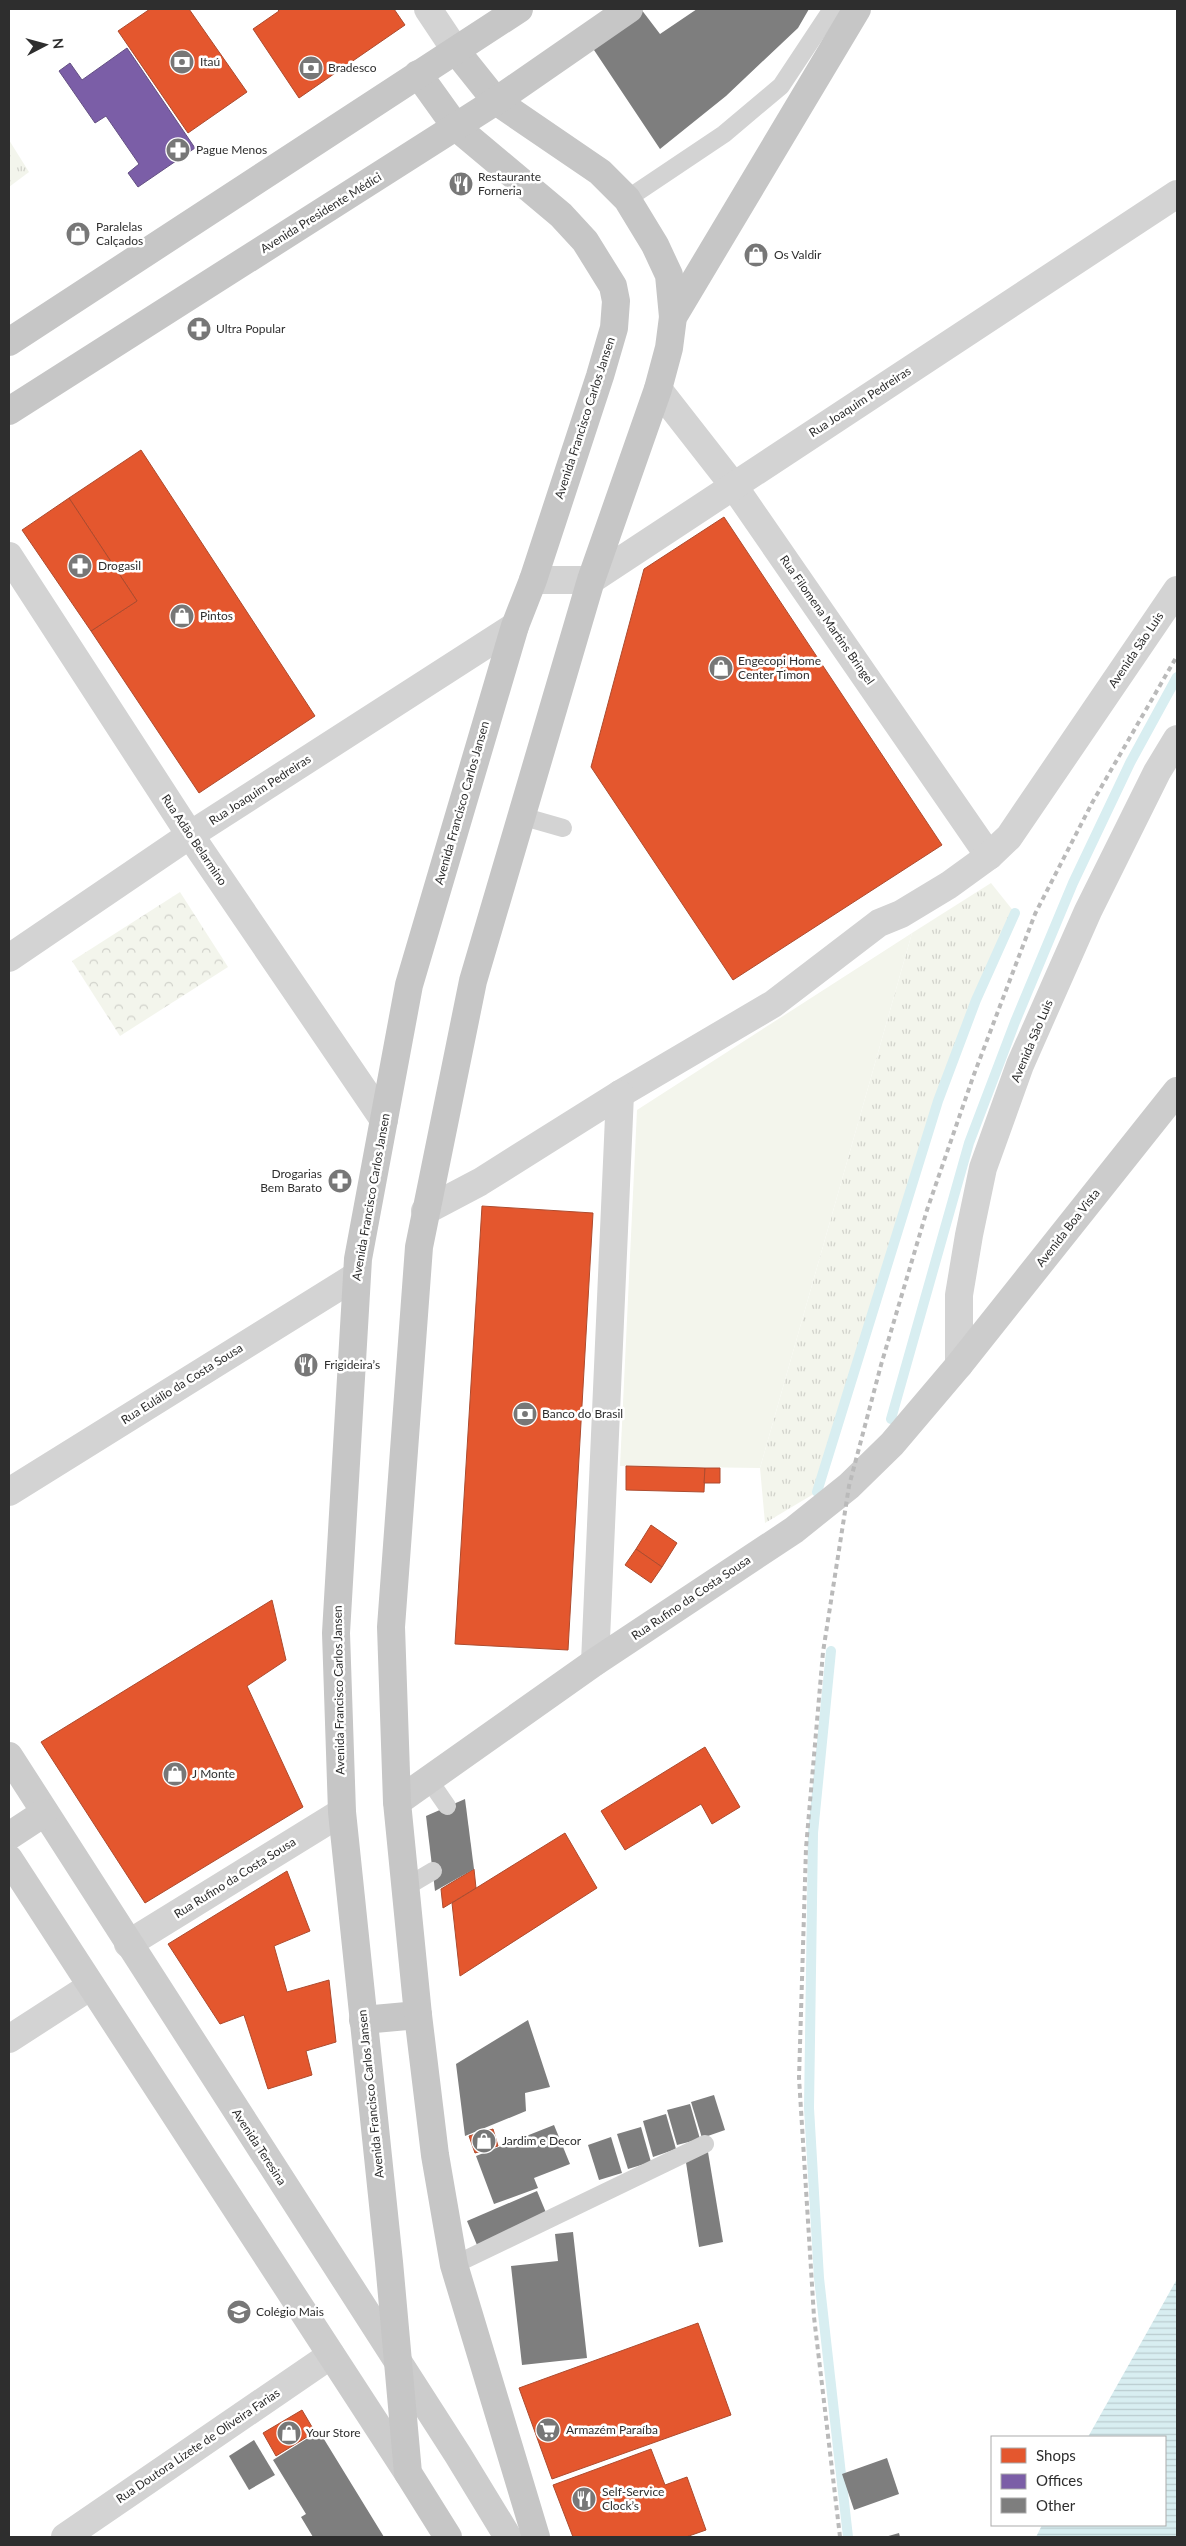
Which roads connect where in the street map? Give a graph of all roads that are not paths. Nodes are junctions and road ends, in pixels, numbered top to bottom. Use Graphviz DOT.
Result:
graph roads {
  1 [pos="428,9"];
  2 [pos="519,9"];
  3 [pos="628,9"];
  4 [pos="832,9"];
  5 [pos="857,9"];
  6 [pos="456,51"];
  7 [pos="418,74"];
  8 [pos="496,101"];
  9 [pos="456,127"];
  10 [pos="1177,194"];
  11 [pos="627,199"];
  12 [pos="674,317"];
  13 [pos="9,342"];
  14 [pos="658,389"];
  15 [pos="9,411"];
  16 [pos="733,485"];
  17 [pos="9,556"];
  18 [pos="533,580"];
  19 [pos="591,580"];
  20 [pos="1177,590"];
  21 [pos="515,626"];
  22 [pos="1177,739"];
  23 [pos="521,816"];
  24 [pos="563,828"];
  25 [pos="190,835"];
  26 [pos="989,856"];
  27 [pos="9,958"];
  28 [pos="1177,1091"];
  29 [pos="620,1094"];
  30 [pos="384,1120"];
  31 [pos="425,1211"];
  32 [pos="356,1276"];
  33 [pos="959,1365"];
  34 [pos="9,1492"];
  35 [pos="596,1662"];
  36 [pos="9,1756"];
  37 [pos="429,1780"];
  38 [pos="397,1802"];
  39 [pos="446,1806"];
  40 [pos="342,1812"];
  41 [pos="44,1813"];
  42 [pos="9,1836"];
  43 [pos="9,1858"];
  44 [pos="433,1871"];
  45 [pos="406,1887"];
  46 [pos="128,1944"];
  47 [pos="91,1986"];
  48 [pos="418,2014"];
  49 [pos="363,2020"];
  50 [pos="9,2039"];
  51 [pos="705,2144"];
  52 [pos="454,2265"];
  53 [pos="331,2355"];
  54 [pos="398,2362"];
  55 [pos="408,2473"];
  56 [pos="65,2537"];
  57 [pos="448,2537"];
  58 [pos="508,2537"];
  59 [pos="536,2537"];
  1 -- 6 [label="street"];
  2 -- 6 [label="main road"];
  3 -- 8 [label="main road, Avenida Presidente Médici"];
  4 -- 11 [label="lane"];
  5 -- 12 [label="main road"];
  6 -- 7 [label="main road"];
  6 -- 8 [label="main road"];
  7 -- 9 [label="main road, Avenida Francisco Carlos Jansen"];
  7 -- 13 [label="main road"];
  8 -- 9 [label="main road, Avenida Presidente Médici"];
  8 -- 11 [label="main road"];
  9 -- 15 [label="main road, Avenida Presidente Médici"];
  9 -- 18 [label="main road, Avenida Francisco Carlos Jansen"];
  10 -- 16 [label="street, Rua Joaquim Pedreiras"];
  11 -- 12 [label="main road"];
  12 -- 14 [label="main road"];
  14 -- 16 [label="street, Rua Filomena Martins Bringel"];
  14 -- 19 [label="main road"];
  16 -- 19 [label="street, Rua Joaquim Pedreiras"];
  16 -- 26 [label="street, Rua Filomena Martins Bringel"];
  17 -- 25 [label="street, Rua Adão Belarmino"];
  18 -- 19 [label="street"];
  18 -- 21 [label="main road, Avenida Francisco Carlos Jansen"];
  19 -- 23 [label="main road"];
  20 -- 26 [label="street, Avenida São Luis"];
  21 -- 25 [label="street, Rua Joaquim Pedreiras"];
  21 -- 30 [label="main road, Avenida Francisco Carlos Jansen"];
  22 -- 33 [label="street, Avenida São Luis"];
  23 -- 24 [label="lane"];
  23 -- 31 [label="main road"];
  25 -- 27 [label="street, Rua Joaquim Pedreiras"];
  25 -- 30 [label="street, Rua Adão Belarmino"];
  26 -- 29 [label="street, Avenida São Luis"];
  28 -- 33 [label="main road, Avenida Boa Vista"];
  29 -- 31 [label="street, Avenida São Luis"];
  29 -- 35 [label="street"];
  30 -- 32 [label="main road, Avenida Francisco Carlos Jansen"];
  31 -- 38 [label="main road"];
  32 -- 34 [label="street, Rua Eulálio da Costa Sousa"];
  32 -- 40 [label="main road, Avenida Francisco Carlos Jansen"];
  33 -- 35 [label="main road, Rua Rufino da Costa Sousa"];
  35 -- 37 [label="main road, Rua Rufino da Costa Sousa"];
  36 -- 41 [label="main road, Avenida Teresina"];
  37 -- 38 [label="main road, Rua Rufino da Costa Sousa"];
  37 -- 39 [label="lane"];
  38 -- 45 [label="main road"];
  40 -- 46 [label="street, Rua Rufino da Costa Sousa"];
  40 -- 49 [label="main road, Avenida Francisco Carlos Jansen"];
  41 -- 42 [label="main road"];
  41 -- 46 [label="main road, Avenida Teresina"];
  43 -- 47 [label="main road"];
  44 -- 45 [label="lane"];
  45 -- 48 [label="main road"];
  46 -- 54 [label="main road, Avenida Teresina"];
  47 -- 50 [label="street"];
  47 -- 53 [label="main road"];
  48 -- 49 [label="main road"];
  48 -- 52 [label="main road"];
  49 -- 54 [label="main road, Avenida Francisco Carlos Jansen"];
  51 -- 52 [label="lane"];
  52 -- 59 [label="main road"];
  53 -- 55 [label="main road"];
  53 -- 56 [label="street, Rua Doutora Lizete de Oliveira Farias"];
  54 -- 55 [label="main road, Avenida Francisco Carlos Jansen"];
  54 -- 58 [label="main road, Avenida Teresina"];
  55 -- 57 [label="main road, Avenida Francisco Carlos Jansen"];
}
